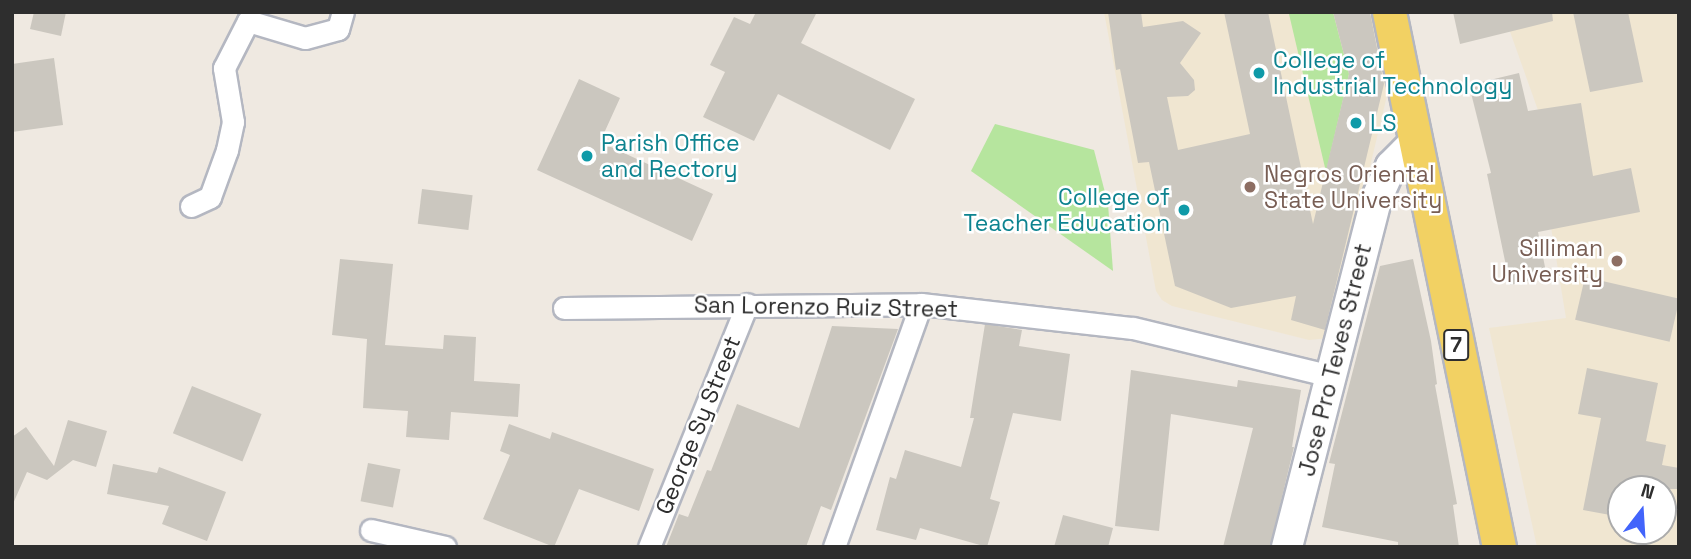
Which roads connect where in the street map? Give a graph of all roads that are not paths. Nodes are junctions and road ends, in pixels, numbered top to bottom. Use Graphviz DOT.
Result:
graph roads {
  1 [pos="343,12"];
  2 [pos="1388,12"];
  3 [pos="1413,144"];
  4 [pos="191,206"];
  5 [pos="747,304"];
  6 [pos="921,304"];
  7 [pos="564,308"];
  8 [pos="1332,376"];
  9 [pos="371,530"];
  10 [pos="445,547"];
  11 [pos="649,547"];
  12 [pos="834,547"];
  13 [pos="1287,547"];
  14 [pos="1499,547"];
  1 -- 4 [label="street"];
  2 -- 3 [label="main road, 7"];
  3 -- 8 [label="street, Jose Pro Teves Street"];
  3 -- 14 [label="main road, 7"];
  5 -- 6 [label="street, San Lorenzo Ruiz Street"];
  5 -- 7 [label="street, San Lorenzo Ruiz Street"];
  5 -- 11 [label="street, George Sy Street"];
  6 -- 8 [label="street, San Lorenzo Ruiz Street"];
  6 -- 12 [label="street"];
  8 -- 13 [label="street, Jose Pro Teves Street"];
  9 -- 10 [label="street"];
}
